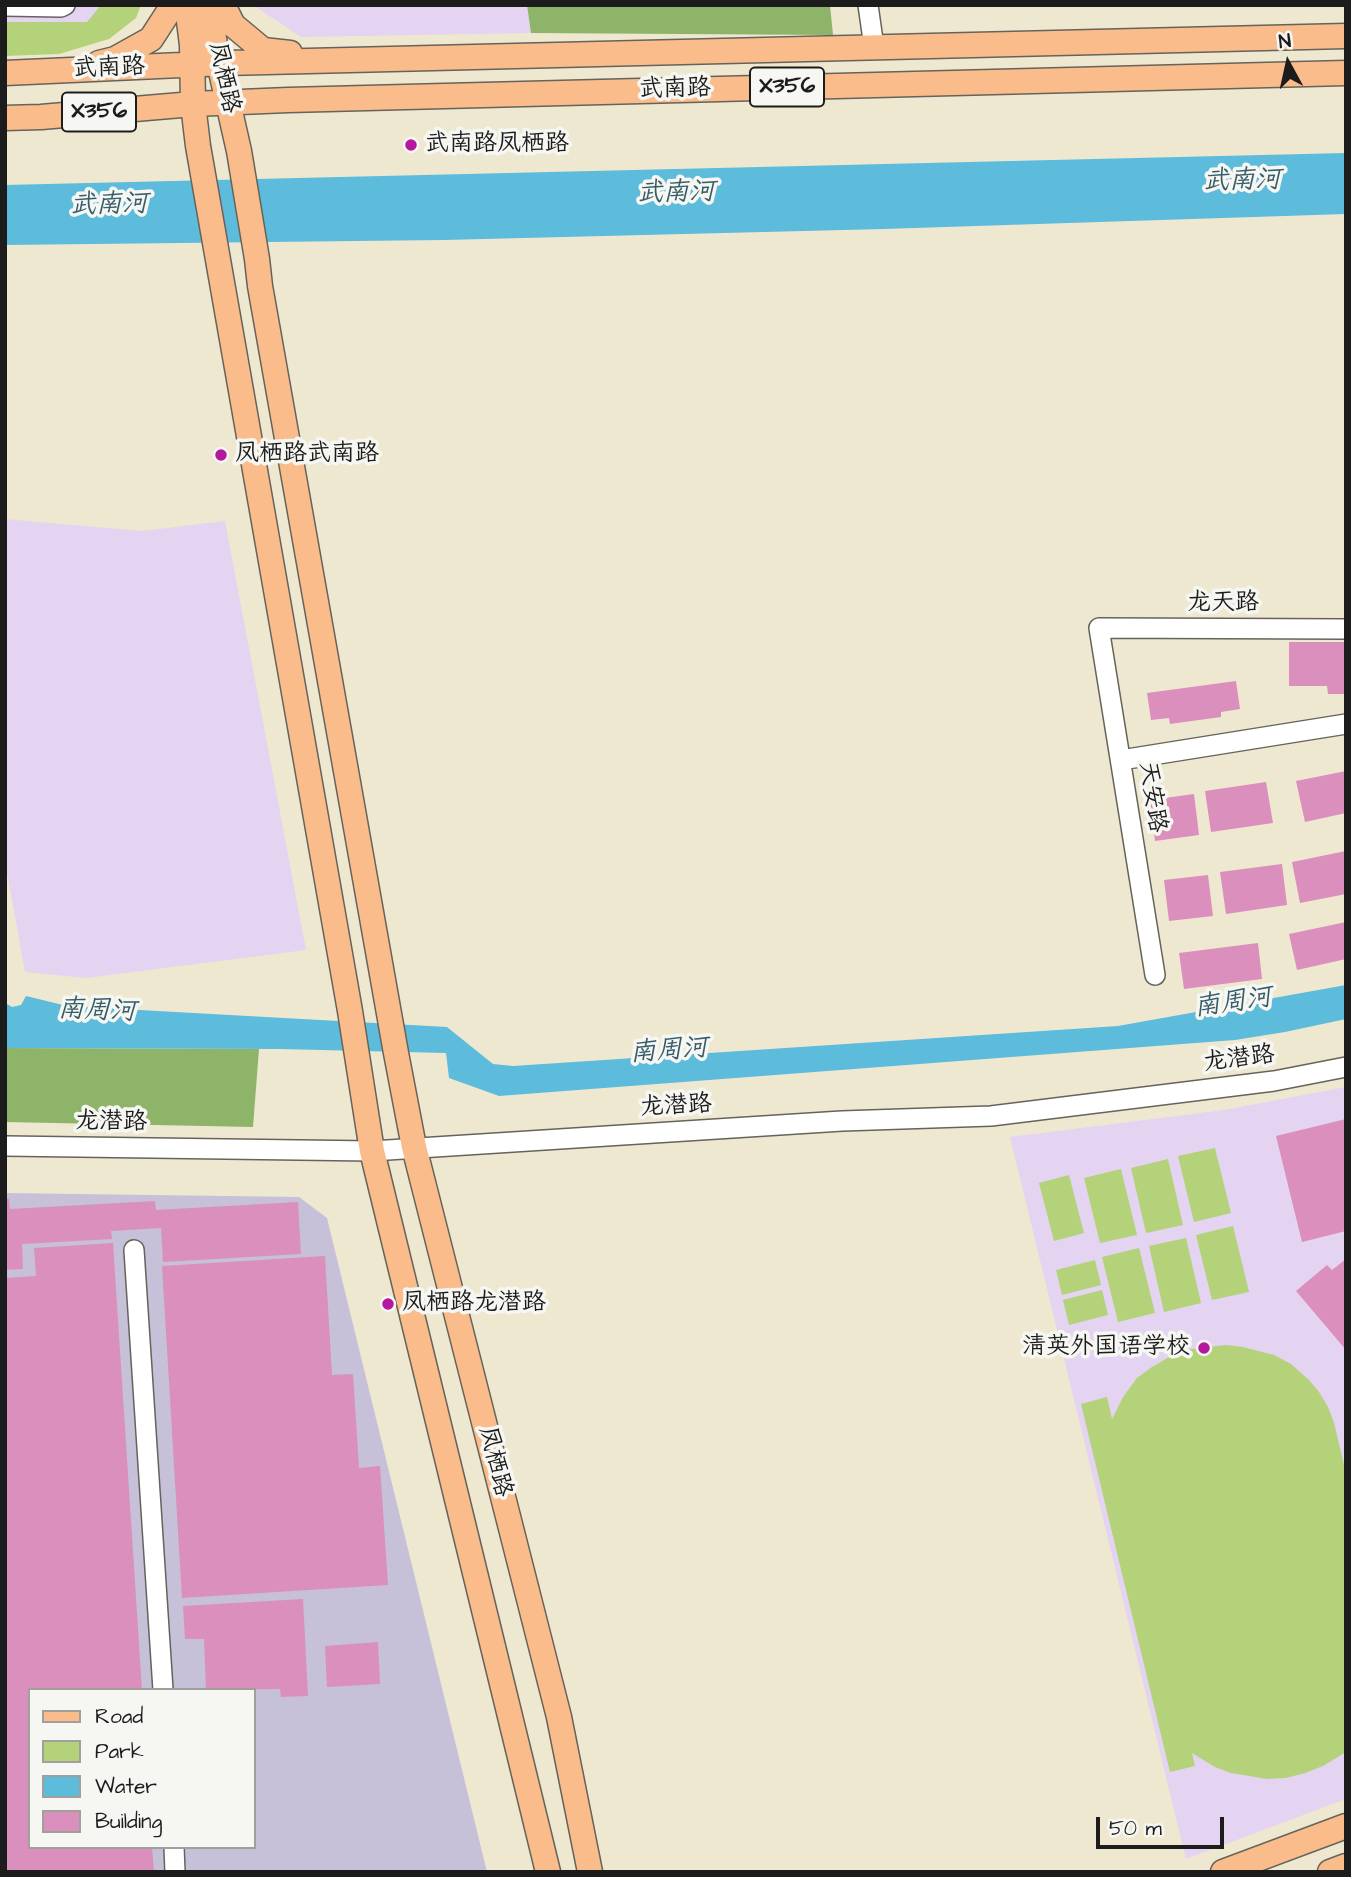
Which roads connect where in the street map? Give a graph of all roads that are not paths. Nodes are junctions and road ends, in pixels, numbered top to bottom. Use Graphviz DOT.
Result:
graph roads {
  1 [pos="65,5"];
  2 [pos="173,5"];
  3 [pos="187,5"];
  4 [pos="209,5"];
  5 [pos="223,5"];
  6 [pos="868,5"];
  7 [pos="5,6"];
  8 [pos="1346,36"];
  9 [pos="874,47"];
  10 [pos="350,61"];
  11 [pos="219,64"];
  12 [pos="193,65"];
  13 [pos="62,70"];
  14 [pos="5,73"];
  15 [pos="1346,73"];
  16 [pos="193,103"];
  17 [pos="228,103"];
  18 [pos="5,118"];
  19 [pos="1099,628"];
  20 [pos="1346,629"];
  21 [pos="1346,724"];
  22 [pos="1121,760"];
  23 [pos="1156,975"];
  24 [pos="1346,1067"];
  25 [pos="5,1146"];
  26 [pos="414,1147"];
  27 [pos="372,1151"];
  28 [pos="134,1250"];
  29 [pos="163,1688"];
  30 [pos="1346,1826"];
  31 [pos="174,1849"];
  32 [pos="1346,1866"];
  33 [pos="175,1872"];
  34 [pos="548,1872"];
  35 [pos="590,1872"];
  36 [pos="1223,1872"];
  37 [pos="1330,1872"];
  1 -- 7 [label="street"];
  2 -- 13 [label="main road"];
  3 -- 12 [label="main road, 凤栖路"];
  4 -- 11 [label="main road, 凤栖路"];
  5 -- 10 [label="main road"];
  6 -- 9 [label="street"];
  8 -- 9 [label="main road, 武南路 / X356"];
  9 -- 10 [label="main road, 武南路 / X356"];
  10 -- 11 [label="main road, 武南路 / X356"];
  11 -- 12 [label="main road, 武南路 / X356"];
  11 -- 17 [label="main road, 凤栖路"];
  12 -- 13 [label="main road, 武南路 / X356"];
  12 -- 16 [label="main road, 凤栖路"];
  13 -- 14 [label="main road, 武南路 / X356"];
  15 -- 17 [label="main road, 武南路 / X356"];
  16 -- 17 [label="main road, 武南路 / X356"];
  16 -- 18 [label="main road, 武南路 / X356"];
  16 -- 27 [label="main road, 凤栖路"];
  17 -- 26 [label="main road, 凤栖路"];
  19 -- 20 [label="street, 龙天路"];
  19 -- 22 [label="street, 天安路"];
  21 -- 22 [label="street"];
  22 -- 23 [label="street, 天安路"];
  24 -- 26 [label="street, 龙潜路"];
  25 -- 27 [label="street, 龙潜路"];
  26 -- 27 [label="street, 龙潜路"];
  26 -- 35 [label="main road, 凤栖路"];
  27 -- 34 [label="main road, 凤栖路"];
  28 -- 29 [label="street"];
  30 -- 36 [label="main road"];
  31 -- 33 [label="street"];
  32 -- 37 [label="main road"];
}
